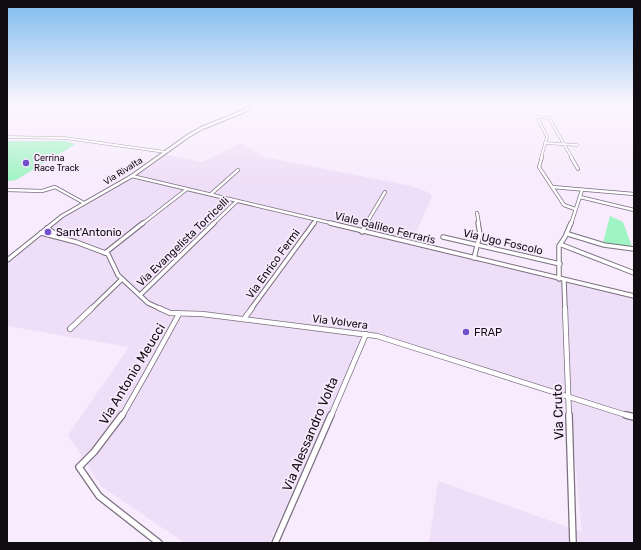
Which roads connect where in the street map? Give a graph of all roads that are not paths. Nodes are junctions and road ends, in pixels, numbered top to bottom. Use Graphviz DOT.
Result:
graph roads {
  1 [pos="199,130"];
  2 [pos="543,130"];
  3 [pos="556,130"];
  4 [pos="7,137"];
  5 [pos="545,143"];
  6 [pos="565,144"];
  7 [pos="577,145"];
  8 [pos="165,152"];
  9 [pos="578,169"];
  10 [pos="238,170"];
  11 [pos="132,176"];
  12 [pos="552,187"];
  13 [pos="187,189"];
  14 [pos="8,190"];
  15 [pos="582,190"];
  16 [pos="385,192"];
  17 [pos="211,194"];
  18 [pos="634,194"];
  19 [pos="580,197"];
  20 [pos="238,201"];
  21 [pos="84,203"];
  22 [pos="575,209"];
  23 [pos="634,210"];
  24 [pos="476,213"];
  25 [pos="316,220"];
  26 [pos="47,228"];
  27 [pos="362,232"];
  28 [pos="41,234"];
  29 [pos="568,234"];
  30 [pos="62,237"];
  31 [pos="443,237"];
  32 [pos="477,244"];
  33 [pos="562,245"];
  34 [pos="634,249"];
  35 [pos="105,253"];
  36 [pos="474,258"];
  37 [pos="7,260"];
  38 [pos="560,264"];
  39 [pos="634,273"];
  40 [pos="122,279"];
  41 [pos="561,280"];
  42 [pos="140,295"];
  43 [pos="634,296"];
  44 [pos="179,314"];
  45 [pos="244,319"];
  46 [pos="70,329"];
  47 [pos="366,334"];
  48 [pos="569,396"];
  49 [pos="634,417"];
  50 [pos="159,543"];
  51 [pos="275,543"];
  52 [pos="573,543"];
  1 -- 8 [label="street, Via Rivalta"];
  2 -- 5 [label="street"];
  3 -- 6 [label="street"];
  4 -- 8 [label="street"];
  5 -- 6 [label="street"];
  5 -- 12 [label="street"];
  6 -- 7 [label="street"];
  6 -- 9 [label="street"];
  8 -- 11 [label="street, Via Rivalta"];
  10 -- 17 [label="street"];
  11 -- 13 [label="street, Viale Galileo Ferraris"];
  11 -- 21 [label="street, Via Rivalta"];
  12 -- 15 [label="street"];
  12 -- 22 [label="street"];
  13 -- 17 [label="street, Viale Galileo Ferraris"];
  13 -- 35 [label="street"];
  14 -- 21 [label="street"];
  15 -- 18 [label="street"];
  15 -- 19 [label="street"];
  16 -- 27 [label="street"];
  17 -- 20 [label="street, Viale Galileo Ferraris"];
  19 -- 22 [label="street"];
  19 -- 23 [label="street"];
  20 -- 25 [label="street, Viale Galileo Ferraris"];
  20 -- 42 [label="street, Via Evangelista Torricelli"];
  21 -- 26 [label="street, Via Rivalta"];
  22 -- 29 [label="street"];
  24 -- 32 [label="street"];
  25 -- 27 [label="street, Viale Galileo Ferraris"];
  25 -- 45 [label="street, Via Enrico Fermi"];
  26 -- 28 [label="street, Via Rivalta"];
  26 -- 30 [label="street"];
  27 -- 36 [label="street, Viale Galileo Ferraris"];
  28 -- 30 [label="street"];
  28 -- 37 [label="street, Via Rivalta"];
  29 -- 33 [label="street"];
  29 -- 34 [label="street"];
  30 -- 35 [label="street"];
  31 -- 32 [label="street, Via Ugo Foscolo"];
  32 -- 36 [label="street"];
  32 -- 38 [label="street, Via Ugo Foscolo"];
  33 -- 38 [label="street, Via Cruto"];
  33 -- 39 [label="street"];
  35 -- 40 [label="street, Via Volvera"];
  36 -- 41 [label="street, Viale Galileo Ferraris"];
  38 -- 41 [label="street, Via Cruto"];
  40 -- 42 [label="street, Via Volvera"];
  40 -- 46 [label="street"];
  41 -- 43 [label="street, Viale Galileo Ferraris"];
  41 -- 48 [label="street, Via Cruto"];
  42 -- 44 [label="street, Via Volvera"];
  44 -- 45 [label="street, Via Volvera"];
  44 -- 50 [label="street, Via Antonio Meucci"];
  45 -- 47 [label="street, Via Volvera"];
  47 -- 48 [label="street, Via Volvera"];
  47 -- 51 [label="street, Via Alessandro Volta"];
  48 -- 49 [label="street, Via Volvera"];
  48 -- 52 [label="street, Via Cruto"];
}
